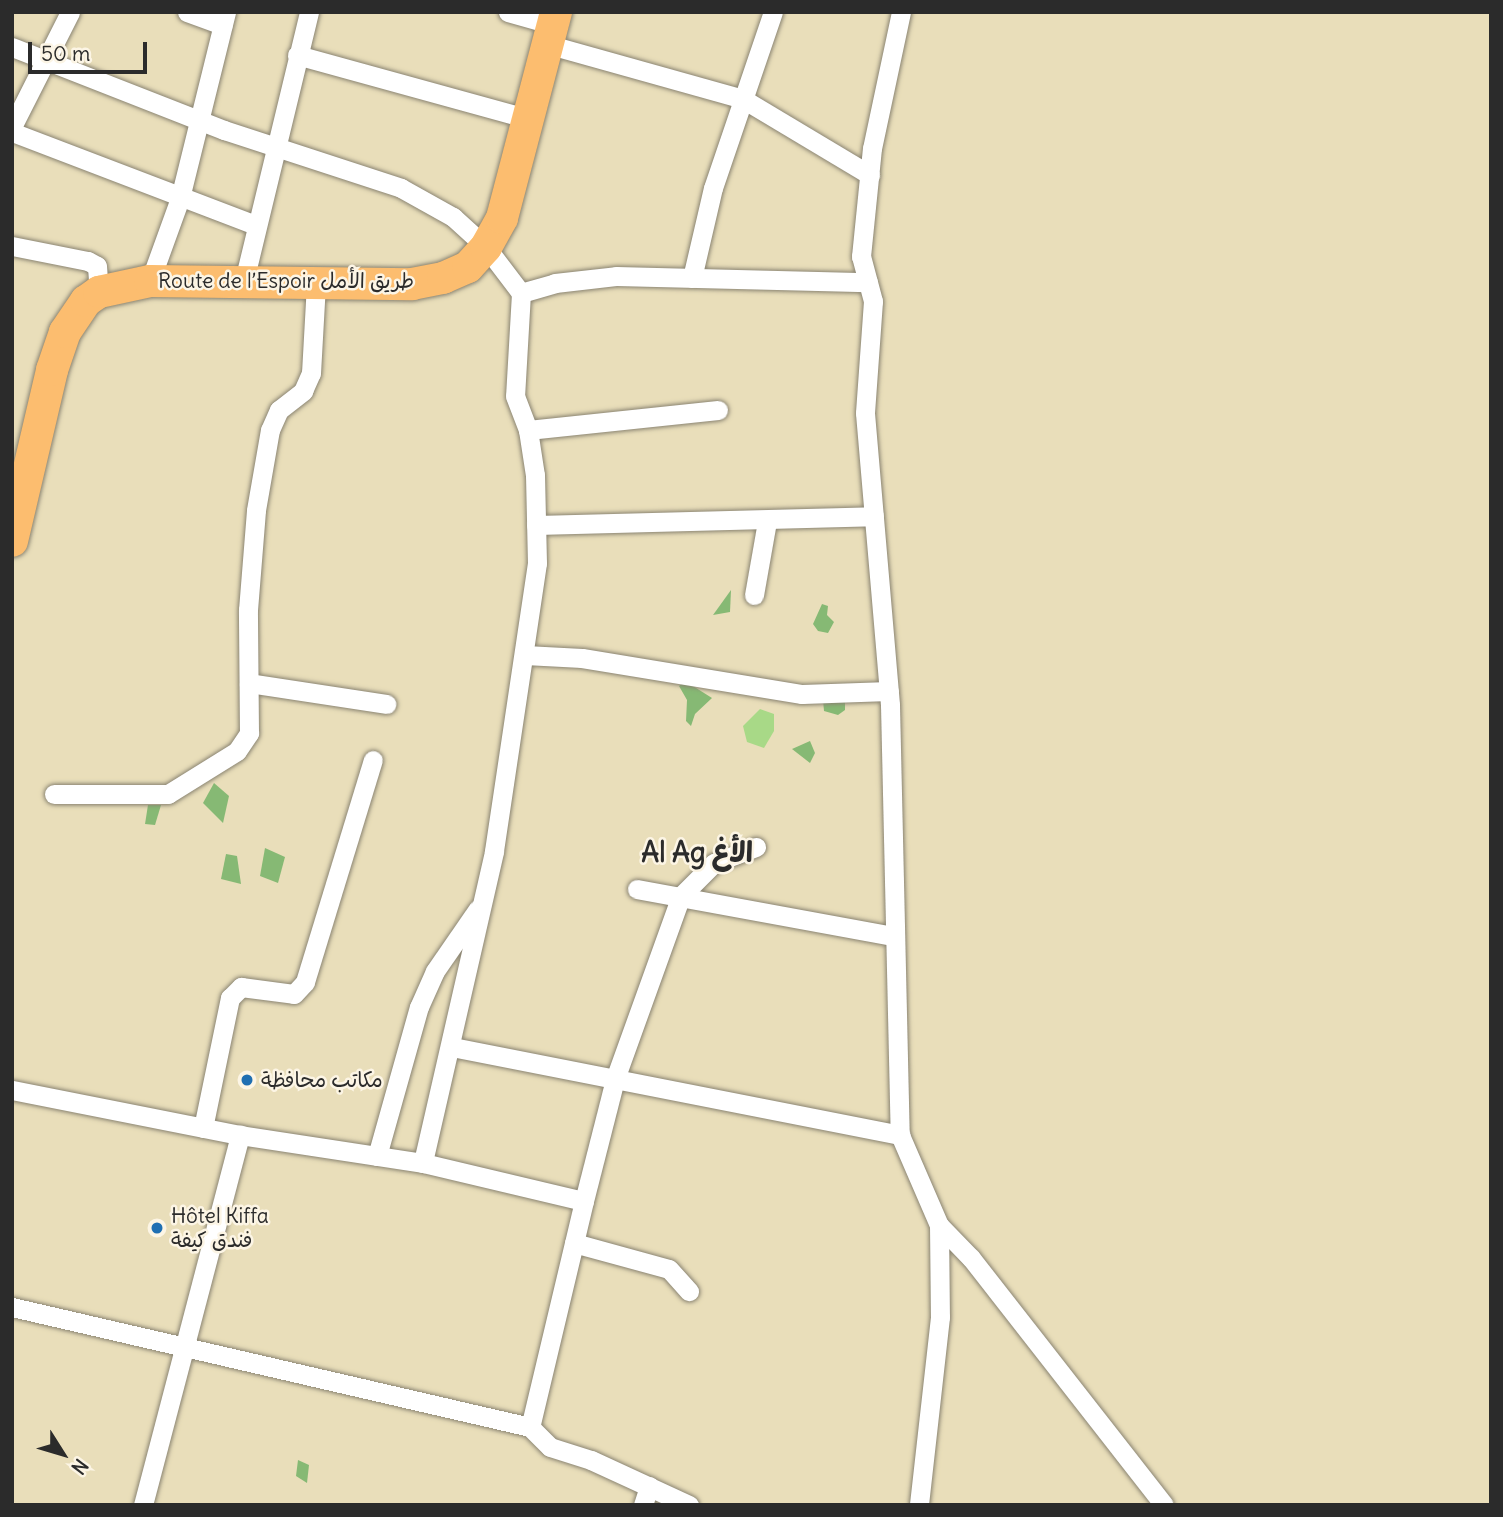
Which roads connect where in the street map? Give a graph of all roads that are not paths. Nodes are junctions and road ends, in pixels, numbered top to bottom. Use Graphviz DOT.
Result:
graph roads {
  1 [pos="70,12"];
  2 [pos="187,12"];
  3 [pos="309,12"];
  4 [pos="508,12"];
  5 [pos="773,12"];
  6 [pos="901,12"];
  7 [pos="224,19"];
  8 [pos="554,27"];
  9 [pos="12,47"];
  10 [pos="297,55"];
  11 [pos="44,59"];
  12 [pos="743,99"];
  13 [pos="530,120"];
  14 [pos="200,121"];
  15 [pos="12,127"];
  16 [pos="12,132"];
  17 [pos="277,147"];
  18 [pos="870,175"];
  19 [pos="180,198"];
  20 [pos="256,225"];
  21 [pos="12,246"];
  22 [pos="486,247"];
  23 [pos="692,278"];
  24 [pos="150,281"];
  25 [pos="868,282"];
  26 [pos="316,284"];
  27 [pos="243,285"];
  28 [pos="99,292"];
  29 [pos="521,293"];
  30 [pos="718,410"];
  31 [pos="528,430"];
  32 [pos="874,516"];
  33 [pos="767,521"];
  34 [pos="536,524"];
  35 [pos="12,541"];
  36 [pos="754,595"];
  37 [pos="525,654"];
  38 [pos="249,683"];
  39 [pos="889,691"];
  40 [pos="386,704"];
  41 [pos="373,760"];
  42 [pos="54,794"];
  43 [pos="756,847"];
  44 [pos="637,889"];
  45 [pos="681,897"];
  46 [pos="483,902"];
  47 [pos="894,936"];
  48 [pos="452,1047"];
  49 [pos="615,1079"];
  50 [pos="12,1090"];
  51 [pos="203,1128"];
  52 [pos="240,1135"];
  53 [pos="900,1135"];
  54 [pos="377,1156"];
  55 [pos="423,1163"];
  56 [pos="584,1201"];
  57 [pos="939,1224"];
  58 [pos="574,1244"];
  59 [pos="689,1291"];
  60 [pos="12,1307"];
  61 [pos="184,1350"];
  62 [pos="530,1427"];
  63 [pos="646,1495"];
  64 [pos="143,1505"];
  65 [pos="689,1505"];
  66 [pos="919,1505"];
  67 [pos="1164,1505"];
  1 -- 11 [label="street"];
  2 -- 7 [label="street"];
  3 -- 10 [label="street"];
  4 -- 8 [label="street"];
  5 -- 12 [label="street"];
  6 -- 18 [label="street"];
  7 -- 14 [label="street"];
  8 -- 12 [label="street"];
  8 -- 13 [label="highway, Route de l’Espoir طريق الأمل"];
  9 -- 11 [label="street"];
  10 -- 13 [label="street"];
  10 -- 17 [label="street"];
  11 -- 14 [label="street"];
  11 -- 15 [label="street"];
  12 -- 18 [label="street"];
  12 -- 23 [label="street"];
  13 -- 22 [label="highway, Route de l’Espoir طريق الأمل"];
  14 -- 17 [label="street"];
  14 -- 19 [label="street"];
  16 -- 19 [label="street"];
  17 -- 20 [label="street"];
  17 -- 22 [label="street"];
  18 -- 25 [label="street"];
  19 -- 20 [label="street"];
  19 -- 24 [label="street"];
  20 -- 27 [label="street"];
  21 -- 28 [label="street"];
  22 -- 26 [label="highway, Route de l’Espoir طريق الأمل"];
  22 -- 29 [label="street"];
  23 -- 25 [label="street"];
  23 -- 29 [label="street"];
  24 -- 27 [label="highway, Route de l’Espoir طريق الأمل"];
  24 -- 28 [label="highway, Route de l’Espoir طريق الأمل"];
  25 -- 32 [label="street"];
  26 -- 27 [label="highway, Route de l’Espoir طريق الأمل"];
  26 -- 38 [label="street"];
  28 -- 35 [label="highway"];
  29 -- 31 [label="street"];
  30 -- 31 [label="street"];
  31 -- 34 [label="street"];
  32 -- 33 [label="street"];
  32 -- 39 [label="street"];
  33 -- 34 [label="street"];
  33 -- 36 [label="street"];
  34 -- 37 [label="street"];
  37 -- 39 [label="street"];
  37 -- 46 [label="street"];
  38 -- 40 [label="street"];
  38 -- 42 [label="street"];
  39 -- 47 [label="street"];
  41 -- 51 [label="street"];
  43 -- 45 [label="street"];
  44 -- 45 [label="street"];
  45 -- 47 [label="street"];
  45 -- 49 [label="street"];
  46 -- 48 [label="street"];
  46 -- 54 [label="street"];
  47 -- 53 [label="street"];
  48 -- 49 [label="street"];
  48 -- 55 [label="street"];
  49 -- 53 [label="street"];
  49 -- 56 [label="street"];
  50 -- 51 [label="street"];
  51 -- 52 [label="street"];
  52 -- 54 [label="street"];
  52 -- 61 [label="street"];
  53 -- 57 [label="street"];
  54 -- 55 [label="street"];
  55 -- 56 [label="street"];
  56 -- 58 [label="street"];
  57 -- 66 [label="street"];
  57 -- 67 [label="street"];
  58 -- 59 [label="street"];
  58 -- 62 [label="street"];
  60 -- 61 [label="street"];
  61 -- 62 [label="street"];
  61 -- 64 [label="street"];
  62 -- 63 [label="street"];
  63 -- 65 [label="street"];
}
